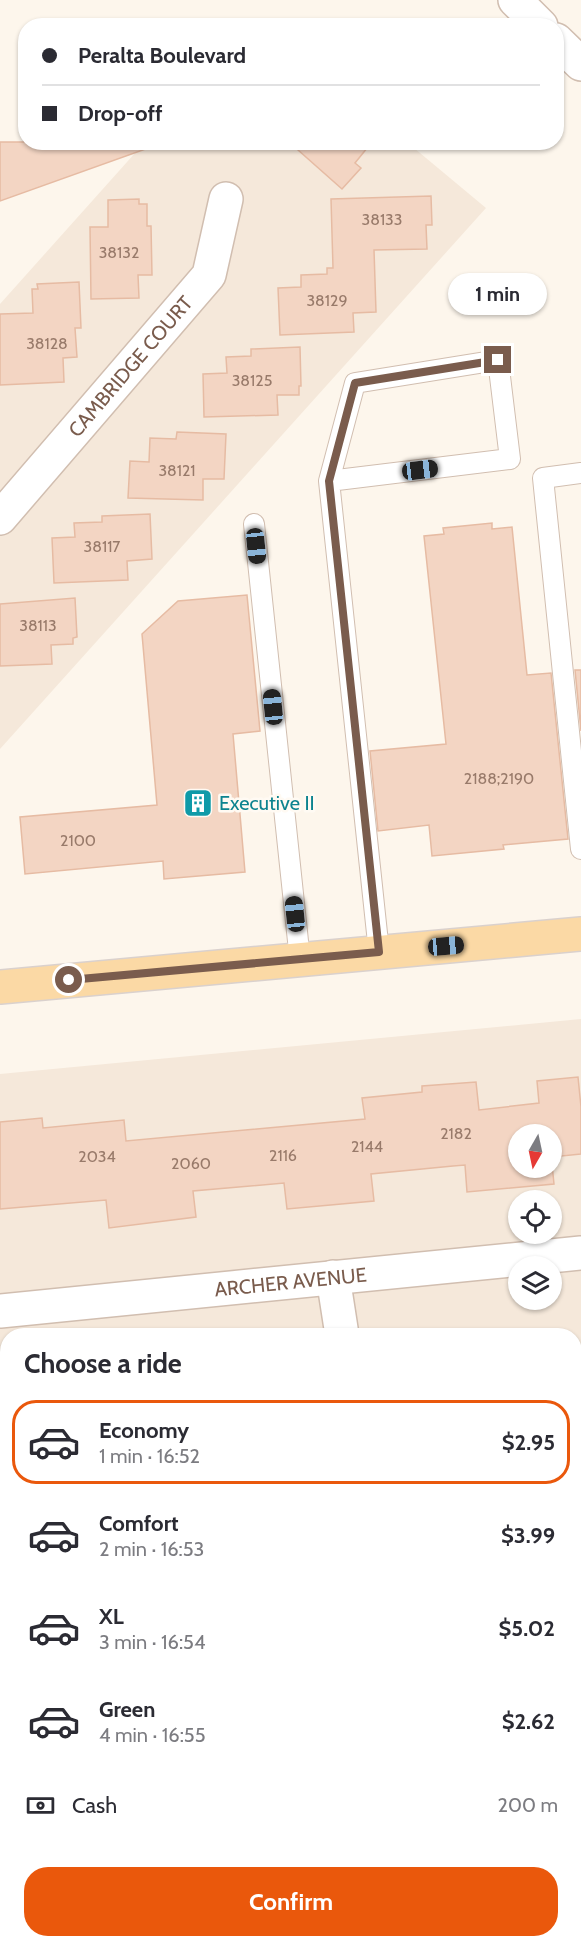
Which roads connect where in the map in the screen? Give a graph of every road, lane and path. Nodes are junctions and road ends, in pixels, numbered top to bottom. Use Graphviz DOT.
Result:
graph roads {
  1 [pos="515,0"];
  2 [pos="533,18"];
  3 [pos="564,48"];
  4 [pos="581,64"];
  5 [pos="226,199"];
  6 [pos="581,473"];
  7 [pos="329,481"];
  8 [pos="0,518"];
  9 [pos="254,524"];
  10 [pos="581,849"];
  11 [pos="581,934"];
  12 [pos="379,952"];
  13 [pos="300,960"];
  14 [pos="0,987"];
  15 [pos="581,1253"];
  16 [pos="333,1278"];
  17 [pos="0,1311"];
  18 [pos="341,1328"];
  1 -- 2 [label="street"];
  3 -- 4 [label="street"];
  5 -- 8 [label="street, CAMBRIDGE COURT"];
  6 -- 10 [label="lane"];
  7 -- 7 [label="lane"];
  7 -- 12 [label="lane"];
  9 -- 13 [label="lane"];
  11 -- 12 [label="main road"];
  12 -- 13 [label="main road"];
  13 -- 14 [label="main road"];
  15 -- 16 [label="street, ARCHER AVENUE"];
  16 -- 17 [label="street, ARCHER AVENUE"];
  16 -- 18 [label="street"];
}
